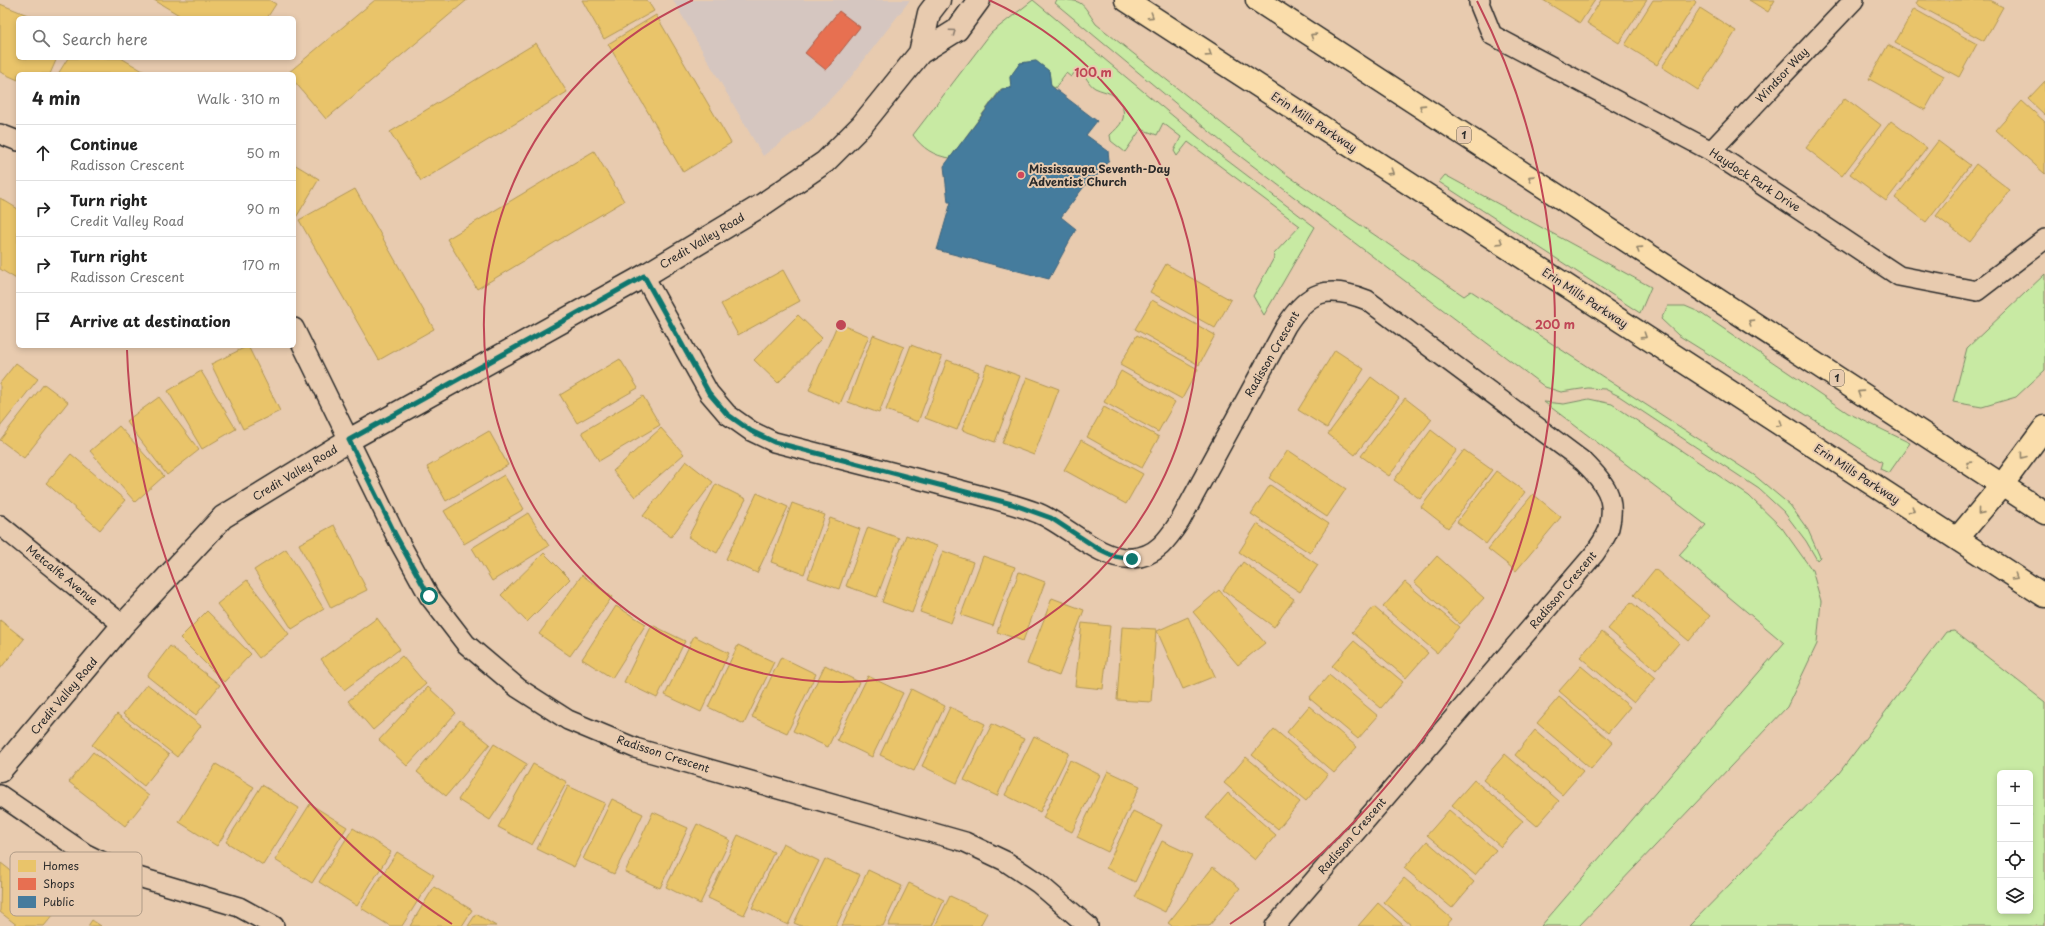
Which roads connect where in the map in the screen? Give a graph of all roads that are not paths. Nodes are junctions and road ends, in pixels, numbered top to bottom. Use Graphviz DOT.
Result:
graph roads {
  1 [pos="939,0"];
  2 [pos="979,0"];
  3 [pos="1126,0"];
  4 [pos="1256,0"];
  5 [pos="1480,0"];
  6 [pos="1854,0"];
  7 [pos="920,53"];
  8 [pos="0,134"];
  9 [pos="16,140"];
  10 [pos="1711,151"];
  11 [pos="2045,238"];
  12 [pos="644,276"];
  13 [pos="296,332"];
  14 [pos="2045,427"];
  15 [pos="349,440"];
  16 [pos="2002,485"];
  17 [pos="2045,513"];
  18 [pos="0,525"];
  19 [pos="1958,539"];
  20 [pos="2045,596"];
  21 [pos="123,625"];
  22 [pos="0,771"];
  23 [pos="0,795"];
  24 [pos="83,852"];
  25 [pos="142,878"];
  26 [pos="274,926"];
  27 [pos="1088,926"];
  28 [pos="1275,926"];
  1 -- 7 [label="street, Credit Valley Road"];
  7 -- 2 [label="street, Credit Valley Road, one-way"];
  3 -- 19 [label="main road, Erin Mills Parkway, one-way"];
  16 -- 4 [label="main road, 1, one-way"];
  5 -- 10 [label="street, Haydock Park Drive"];
  6 -- 10 [label="street, Windsor Way"];
  7 -- 12 [label="street, Credit Valley Road"];
  8 -- 9 [label="street"];
  10 -- 11 [label="street, Haydock Park Drive"];
  12 -- 15 [label="street, Credit Valley Road"];
  12 -- 28 [label="street, Radisson Crescent"];
  13 -- 15 [label="street, Radisson Crescent"];
  14 -- 16 [label="main road, one-way"];
  15 -- 21 [label="street, Credit Valley Road"];
  15 -- 27 [label="street, Radisson Crescent"];
  16 -- 17 [label="main road, 1"];
  16 -- 19 [label="main road, one-way"];
  18 -- 21 [label="street, Metcalfe Avenue"];
  19 -- 20 [label="main road, Erin Mills Parkway, one-way"];
  21 -- 22 [label="street, Credit Valley Road"];
  23 -- 24 [label="street"];
  25 -- 26 [label="street"];
}
